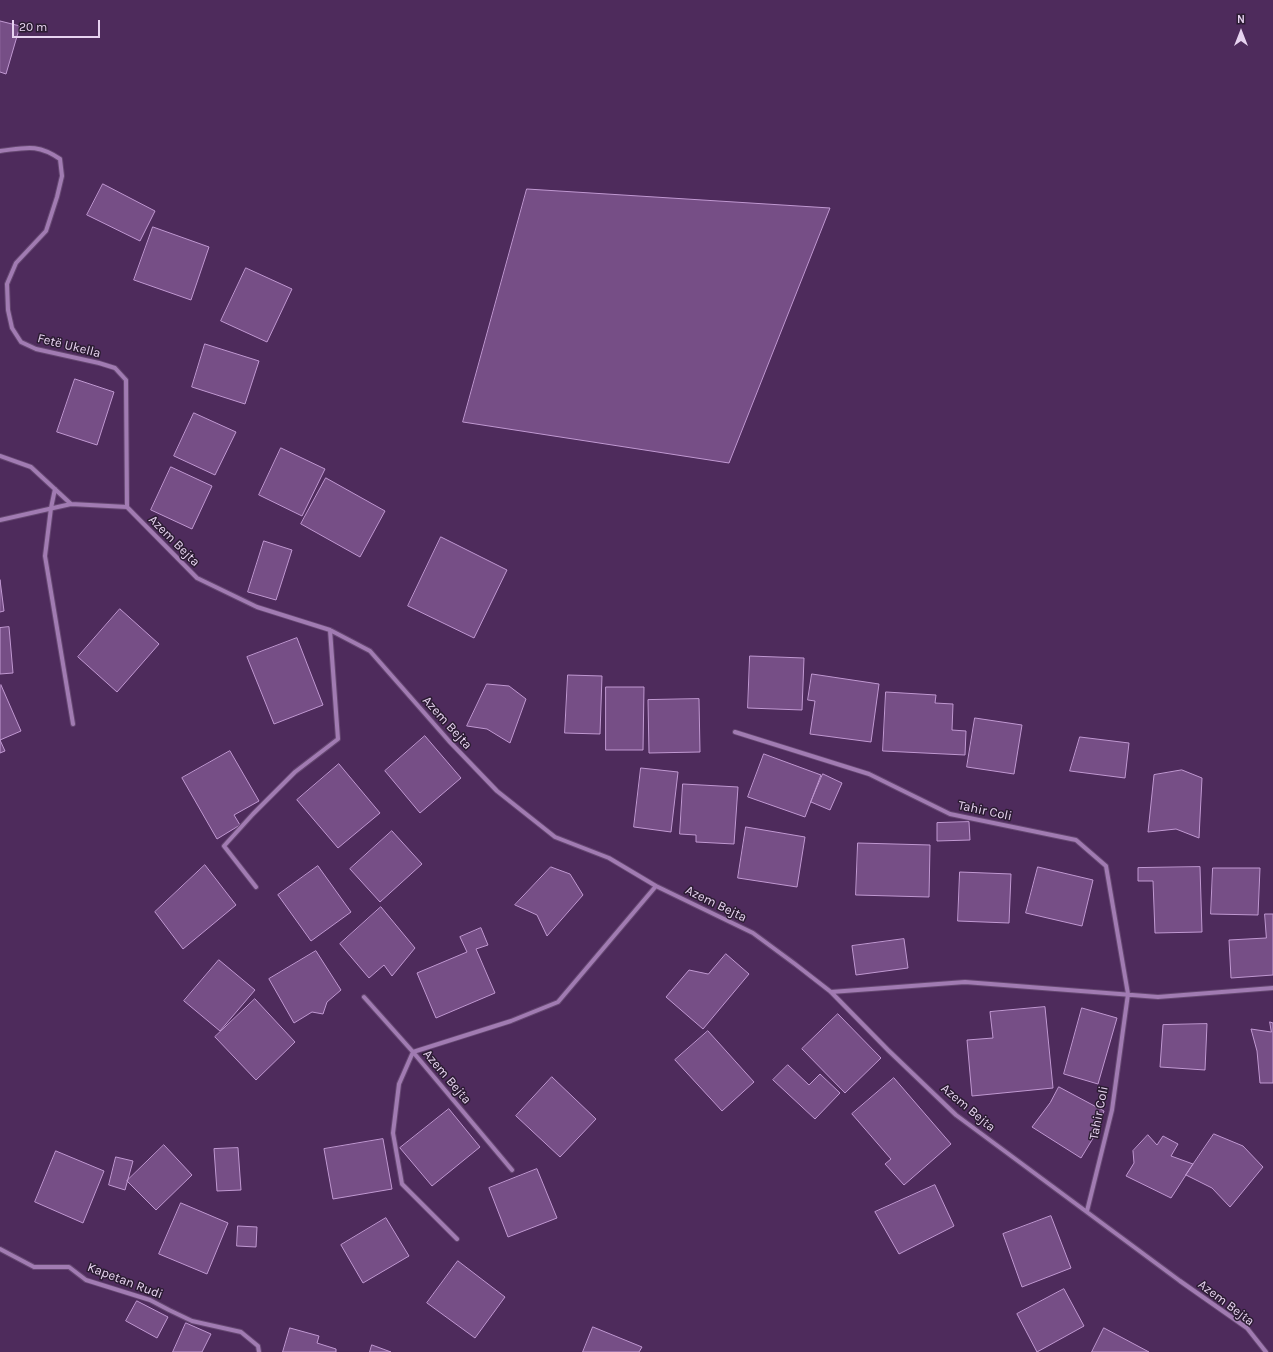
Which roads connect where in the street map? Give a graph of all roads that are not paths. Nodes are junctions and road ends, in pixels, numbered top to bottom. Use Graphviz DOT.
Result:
graph roads {
  1 [pos="0,151"];
  2 [pos="0,456"];
  3 [pos="55,489"];
  4 [pos="72,504"];
  5 [pos="127,507"];
  6 [pos="51,508"];
  7 [pos="0,520"];
  8 [pos="330,630"];
  9 [pos="73,724"];
  10 [pos="735,732"];
  11 [pos="656,886"];
  12 [pos="256,887"];
  13 [pos="1273,988"];
  14 [pos="831,992"];
  15 [pos="1128,994"];
  16 [pos="364,997"];
  17 [pos="413,1052"];
  18 [pos="512,1170"];
  19 [pos="1087,1211"];
  20 [pos="457,1239"];
  21 [pos="0,1249"];
  22 [pos="259,1352"];
  23 [pos="1266,1352"];
  1 -- 5 [label="street, Fetë Ukella"];
  2 -- 3 [label="street"];
  3 -- 4 [label="street"];
  3 -- 6 [label="street"];
  4 -- 5 [label="street"];
  4 -- 6 [label="street"];
  5 -- 8 [label="street, Azem Bejta"];
  6 -- 7 [label="street"];
  6 -- 9 [label="street"];
  8 -- 11 [label="street, Azem Bejta"];
  8 -- 12 [label="street"];
  10 -- 15 [label="street, Tahir Coli"];
  11 -- 14 [label="street, Azem Bejta"];
  11 -- 17 [label="street, Azem Bejta"];
  13 -- 15 [label="street"];
  14 -- 15 [label="street"];
  14 -- 19 [label="street, Azem Bejta"];
  15 -- 19 [label="street, Tahir Coli"];
  16 -- 17 [label="street, Azem Bejta"];
  17 -- 18 [label="street, Azem Bejta"];
  17 -- 20 [label="street"];
  19 -- 23 [label="street, Azem Bejta"];
  21 -- 22 [label="street, Kapetan Rudi"];
}
